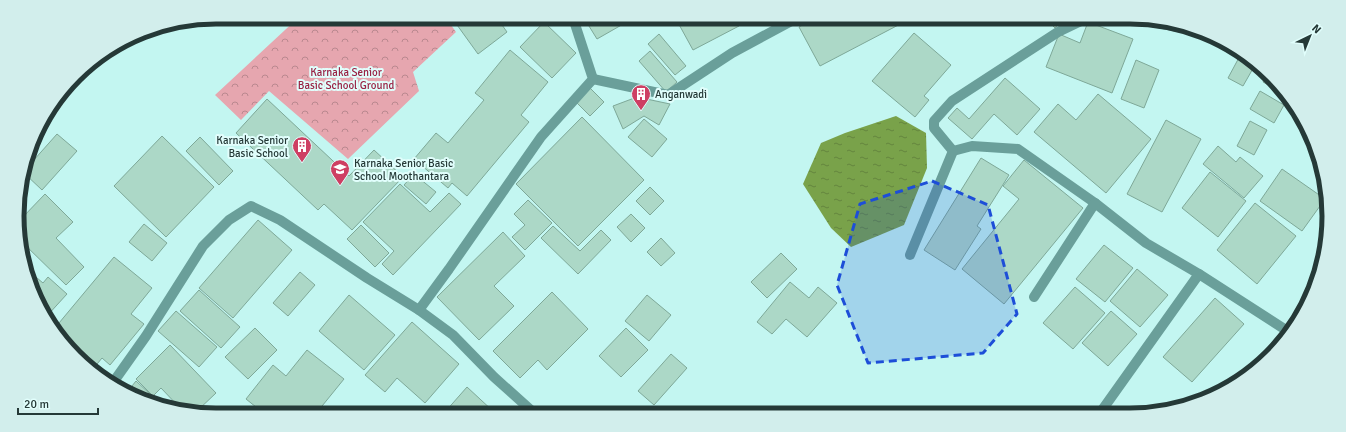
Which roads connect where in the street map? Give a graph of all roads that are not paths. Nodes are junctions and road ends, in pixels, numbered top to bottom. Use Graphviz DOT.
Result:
graph roads {
  1 [pos="575,24"];
  2 [pos="787,24"];
  3 [pos="1073,24"];
  4 [pos="593,79"];
  5 [pos="953,151"];
  6 [pos="1095,203"];
  7 [pos="910,255"];
  8 [pos="1200,274"];
  9 [pos="1034,296"];
  10 [pos="419,310"];
  11 [pos="1285,329"];
  12 [pos="115,379"];
  13 [pos="529,408"];
  14 [pos="1104,408"];
  1 -- 4 [label="street"];
  2 -- 4 [label="street"];
  3 -- 5 [label="street"];
  4 -- 10 [label="street"];
  5 -- 6 [label="street"];
  5 -- 7 [label="street"];
  6 -- 8 [label="street"];
  6 -- 9 [label="street"];
  8 -- 11 [label="street"];
  8 -- 14 [label="street"];
  10 -- 12 [label="street"];
  10 -- 13 [label="street"];
}
